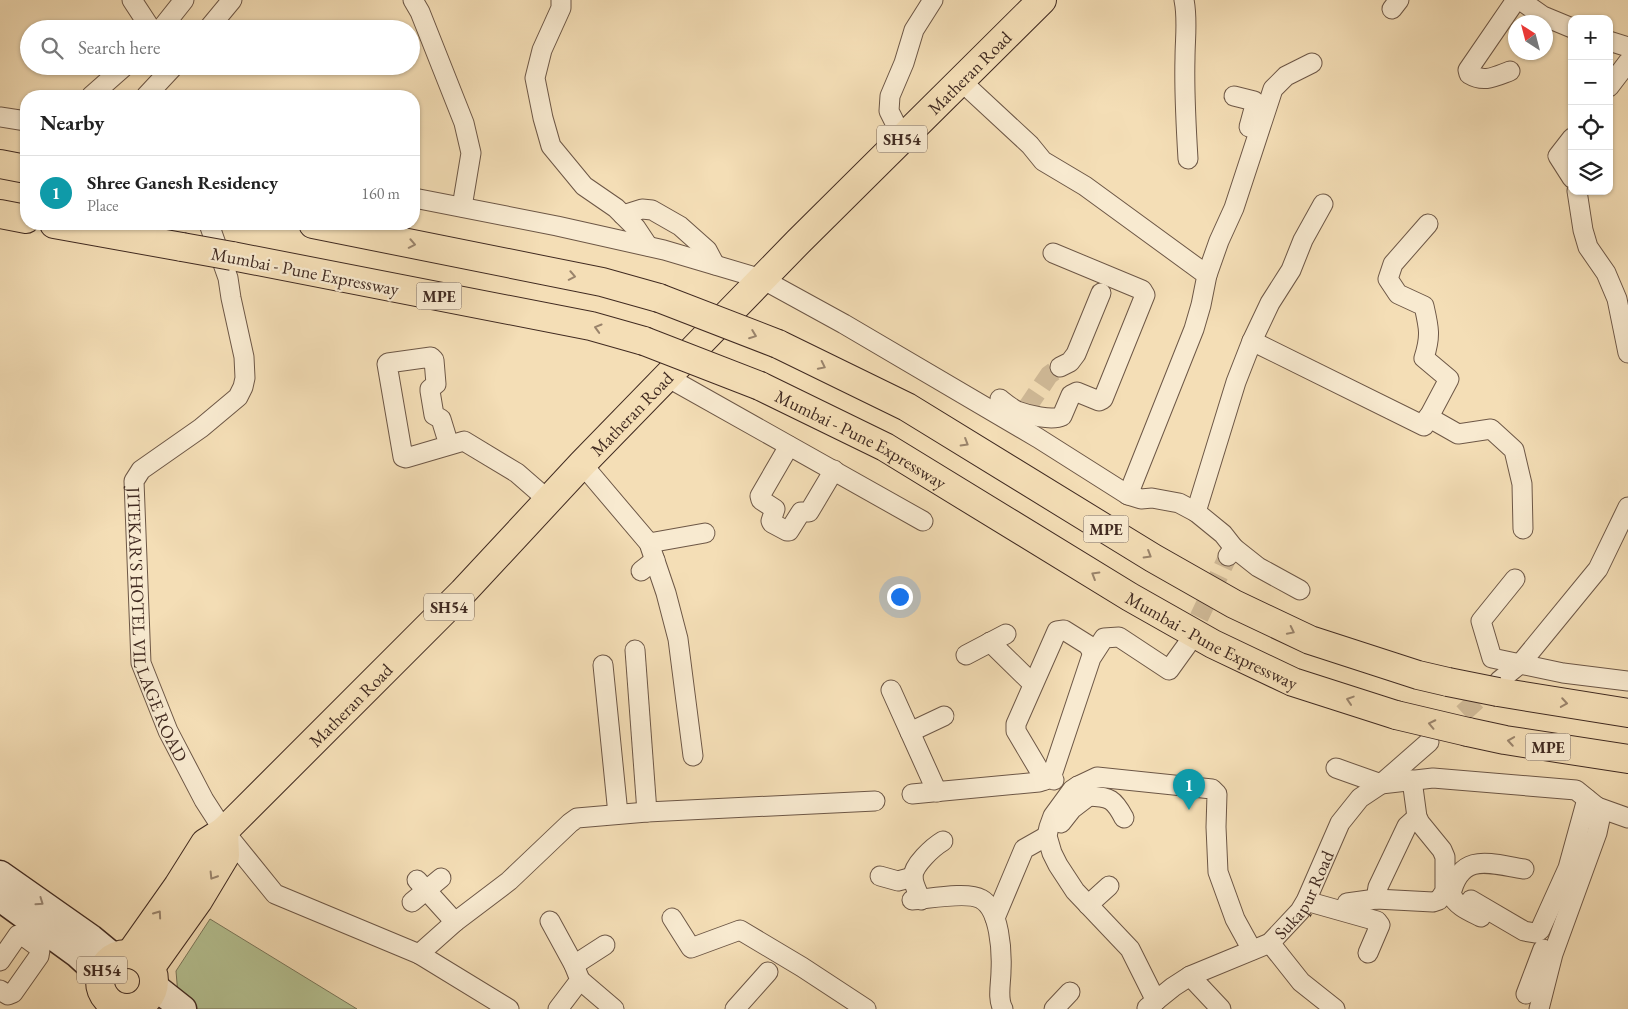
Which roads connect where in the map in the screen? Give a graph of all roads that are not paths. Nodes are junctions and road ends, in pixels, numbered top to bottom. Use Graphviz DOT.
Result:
graph roads {
  1 [pos="132,0"];
  2 [pos="184,0"];
  3 [pos="232,0"];
  4 [pos="414,0"];
  5 [pos="561,0"];
  6 [pos="932,0"];
  7 [pos="1042,0"];
  8 [pos="1184,0"];
  9 [pos="1516,0"];
  10 [pos="1520,0"];
  11 [pos="145,20"];
  12 [pos="168,20"];
  13 [pos="215,20"];
  14 [pos="1568,26"];
  15 [pos="1613,42"];
  16 [pos="1628,47"];
  17 [pos="1628,62"];
  18 [pos="1312,63"];
  19 [pos="1510,71"];
  20 [pos="115,75"];
  21 [pos="166,75"];
  22 [pos="961,80"];
  23 [pos="1613,82"];
  24 [pos="98,90"];
  25 [pos="152,90"];
  26 [pos="1234,96"];
  27 [pos="0,117"];
  28 [pos="20,120"];
  29 [pos="1256,122"];
  30 [pos="905,136"];
  31 [pos="1568,143"];
  32 [pos="1247,154"];
  33 [pos="1188,159"];
  34 [pos="0,164"];
  35 [pos="20,168"];
  36 [pos="1568,172"];
  37 [pos="1237,173"];
  38 [pos="1578,195"];
  39 [pos="420,199"];
  40 [pos="1323,204"];
  41 [pos="462,207"];
  42 [pos="0,214"];
  43 [pos="623,215"];
  44 [pos="20,218"];
  45 [pos="1428,224"];
  46 [pos="87,230"];
  47 [pos="211,230"];
  48 [pos="343,230"];
  49 [pos="648,246"];
  50 [pos="1053,253"];
  51 [pos="715,265"];
  52 [pos="1207,275"];
  53 [pos="762,279"];
  54 [pos="1101,293"];
  55 [pos="1252,341"];
  56 [pos="1628,353"];
  57 [pos="1060,367"];
  58 [pos="667,377"];
  59 [pos="1000,399"];
  60 [pos="1022,415"];
  61 [pos="1428,417"];
  62 [pos="449,445"];
  63 [pos="789,446"];
  64 [pos="582,464"];
  65 [pos="834,470"];
  66 [pos="1128,495"];
  67 [pos="548,500"];
  68 [pos="1628,507"];
  69 [pos="1196,512"];
  70 [pos="923,521"];
  71 [pos="1523,529"];
  72 [pos="705,533"];
  73 [pos="648,558"];
  74 [pos="1515,579"];
  75 [pos="1300,590"];
  76 [pos="1187,645"];
  77 [pos="635,650"];
  78 [pos="966,654"];
  79 [pos="1093,654"];
  80 [pos="1521,663"];
  81 [pos="603,665"];
  82 [pos="1628,681"];
  83 [pos="1033,684"];
  84 [pos="1499,687"];
  85 [pos="891,690"];
  86 [pos="1628,713"];
  87 [pos="944,716"];
  88 [pos="910,732"];
  89 [pos="1430,742"];
  90 [pos="693,756"];
  91 [pos="1628,759"];
  92 [pos="1336,768"];
  93 [pos="1048,779"];
  94 [pos="1412,780"];
  95 [pos="1381,784"];
  96 [pos="1080,791"];
  97 [pos="937,792"];
  98 [pos="912,794"];
  99 [pos="875,801"];
  100 [pos="1592,803"];
  101 [pos="647,812"];
  102 [pos="618,814"];
  103 [pos="1417,817"];
  104 [pos="1124,818"];
  105 [pos="1628,818"];
  106 [pos="224,831"];
  107 [pos="1055,836"];
  108 [pos="943,841"];
  109 [pos="1524,869"];
  110 [pos="0,874"];
  111 [pos="880,876"];
  112 [pos="913,877"];
  113 [pos="441,878"];
  114 [pos="1109,886"];
  115 [pos="0,898"];
  116 [pos="1376,899"];
  117 [pos="1471,900"];
  118 [pos="1306,901"];
  119 [pos="1347,903"];
  120 [pos="1105,915"];
  121 [pos="672,918"];
  122 [pos="995,918"];
  123 [pos="550,921"];
  124 [pos="455,922"];
  125 [pos="605,945"];
  126 [pos="1266,951"];
  127 [pos="1548,951"];
  128 [pos="1368,952"];
  129 [pos="419,954"];
  130 [pos="0,961"];
  131 [pos="577,972"];
  132 [pos="768,972"];
  133 [pos="1190,976"];
  134 [pos="124,989"];
  135 [pos="0,990"];
  136 [pos="1070,992"];
  137 [pos="1526,994"];
  138 [pos="1151,1005"];
  139 [pos="183,1009"];
  140 [pos="509,1009"];
  141 [pos="558,1009"];
  142 [pos="614,1009"];
  143 [pos="735,1009"];
  144 [pos="866,1009"];
  145 [pos="1003,1009"];
  146 [pos="1054,1009"];
  147 [pos="1221,1009"];
  148 [pos="1335,1009"];
  149 [pos="1539,1009"];
  1 -- 11 [label="street"];
  2 -- 12 [label="street"];
  3 -- 13 [label="street"];
  4 -- 41 [label="street"];
  5 -- 43 [label="street"];
  6 -- 30 [label="street"];
  7 -- 22 [label="main road, Matheran Road / SH54"];
  8 -- 33 [label="street"];
  9 -- 19 [label="street"];
  10 -- 14 [label="street"];
  15 -- 16 [label="street"];
  17 -- 23 [label="street"];
  18 -- 29 [label="street"];
  20 -- 24 [label="street"];
  21 -- 25 [label="street"];
  22 -- 30 [label="main road, Matheran Road / SH54"];
  22 -- 52 [label="street"];
  26 -- 29 [label="street"];
  27 -- 28 [label="street"];
  29 -- 32 [label="street"];
  30 -- 53 [label="main road, Matheran Road / SH54"];
  31 -- 36 [label="street"];
  32 -- 37 [label="street"];
  32 -- 52 [label="street"];
  34 -- 35 [label="main road"];
  38 -- 56 [label="street"];
  39 -- 41 [label="street"];
  40 -- 55 [label="street"];
  41 -- 49 [label="street"];
  42 -- 44 [label="main road"];
  43 -- 49 [label="street"];
  43 -- 51 [label="street"];
  45 -- 61 [label="street"];
  91 -- 46 [label="main road, Mumbai - Pune Expressway / MPE, one-way, bridge"];
  47 -- 106 [label="street, JITEKAR'S HOTEL VILLAGE ROAD"];
  48 -- 84 [label="main road, MPE, one-way, bridge"];
  49 -- 51 [label="street"];
  50 -- 60 [label="street"];
  51 -- 53 [label="street"];
  52 -- 66 [label="street"];
  53 -- 58 [label="main road, Matheran Road / SH54"];
  53 -- 60 [label="street"];
  54 -- 57 [label="street"];
  55 -- 61 [label="street"];
  55 -- 69 [label="street"];
  58 -- 63 [label="street"];
  58 -- 64 [label="main road, Matheran Road / SH54"];
  59 -- 60 [label="street"];
  60 -- 66 [label="street"];
  61 -- 71 [label="street"];
  62 -- 62 [label="street"];
  62 -- 67 [label="street"];
  63 -- 65 [label="street"];
  63 -- 65 [label="street"];
  64 -- 67 [label="main road, Matheran Road / SH54"];
  64 -- 73 [label="street"];
  65 -- 70 [label="street"];
  66 -- 69 [label="street"];
  67 -- 106 [label="main road, Matheran Road / SH54"];
  68 -- 80 [label="street"];
  69 -- 75 [label="street"];
  72 -- 73 [label="street"];
  73 -- 90 [label="street"];
  74 -- 80 [label="street"];
  76 -- 79 [label="street"];
  77 -- 101 [label="street"];
  78 -- 83 [label="street"];
  79 -- 83 [label="street"];
  79 -- 93 [label="street"];
  80 -- 82 [label="street"];
  80 -- 84 [label="street"];
  81 -- 102 [label="street"];
  83 -- 93 [label="street"];
  84 -- 86 [label="main road, MPE, one-way"];
  85 -- 88 [label="street"];
  87 -- 88 [label="street"];
  88 -- 97 [label="street"];
  89 -- 95 [label="street, Sukapur Road"];
  92 -- 95 [label="street"];
  93 -- 96 [label="street"];
  93 -- 97 [label="street"];
  94 -- 95 [label="street"];
  94 -- 100 [label="street"];
  94 -- 103 [label="street"];
  95 -- 118 [label="street, Sukapur Road"];
  96 -- 104 [label="street"];
  96 -- 107 [label="street"];
  96 -- 126 [label="street"];
  97 -- 98 [label="street"];
  99 -- 101 [label="street"];
  100 -- 105 [label="street"];
  100 -- 117 [label="street"];
  100 -- 127 [label="street"];
  101 -- 102 [label="street"];
  102 -- 124 [label="street"];
  103 -- 116 [label="street"];
  103 -- 116 [label="street"];
  106 -- 129 [label="street, JITEKAR'S HOTEL VILLAGE ROAD"];
  106 -- 134 [label="main road, Matheran Road / SH54"];
  107 -- 120 [label="street"];
  107 -- 122 [label="street"];
  108 -- 112 [label="street"];
  109 -- 127 [label="street"];
  110 -- 134 [label="main road, one-way"];
  111 -- 112 [label="street"];
  112 -- 122 [label="street"];
  113 -- 124 [label="street"];
  114 -- 120 [label="street"];
  115 -- 134 [label="main road"];
  116 -- 119 [label="street"];
  118 -- 126 [label="street, Sukapur Road"];
  118 -- 128 [label="street"];
  120 -- 138 [label="street"];
  121 -- 144 [label="street"];
  122 -- 145 [label="street"];
  123 -- 131 [label="street"];
  124 -- 129 [label="street"];
  125 -- 131 [label="street"];
  126 -- 133 [label="street, Sukapur Road"];
  126 -- 148 [label="street"];
  127 -- 137 [label="street"];
  127 -- 149 [label="street"];
  129 -- 140 [label="street, JITEKAR'S HOTEL VILLAGE ROAD"];
  130 -- 135 [label="street"];
  131 -- 141 [label="street"];
  131 -- 142 [label="street"];
  132 -- 143 [label="street"];
  133 -- 138 [label="street, Sukapur Road"];
  133 -- 147 [label="street"];
  134 -- 139 [label="main road"];
  136 -- 146 [label="street"];
}
